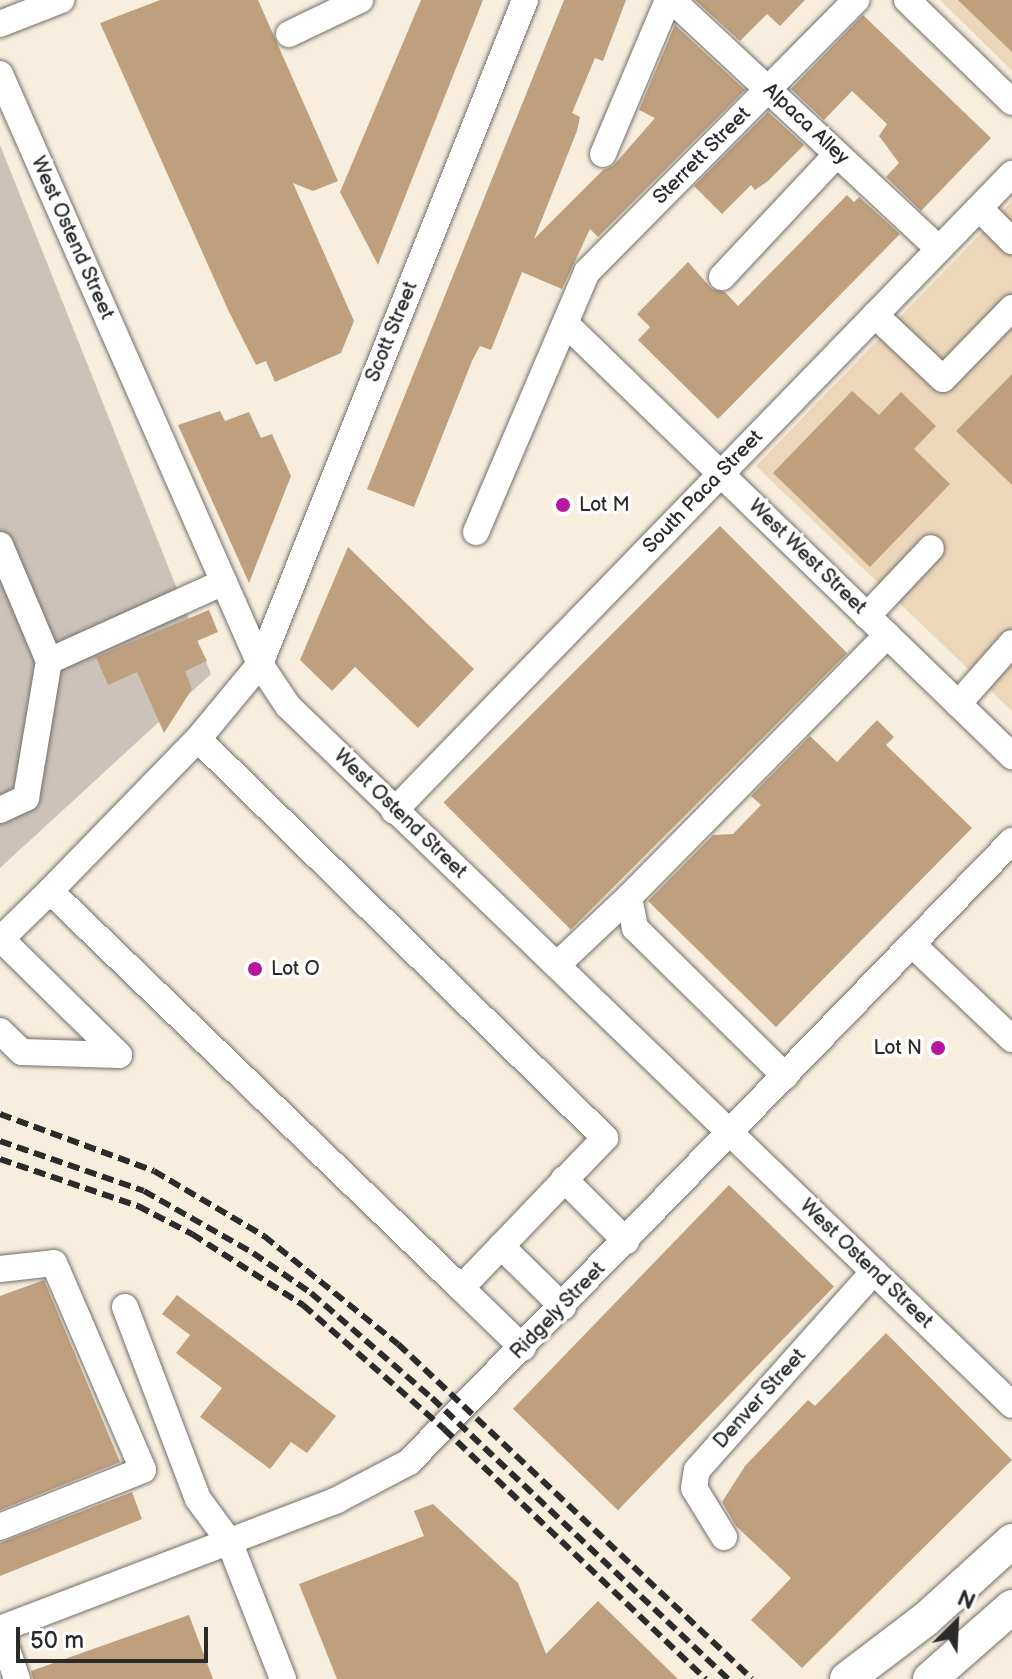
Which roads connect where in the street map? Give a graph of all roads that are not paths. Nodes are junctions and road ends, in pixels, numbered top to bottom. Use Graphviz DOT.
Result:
graph roads {
  1 [pos="61,0"];
  2 [pos="360,0"];
  3 [pos="525,0"];
  4 [pos="670,0"];
  5 [pos="856,0"];
  6 [pos="907,0"];
  7 [pos="0,24"];
  8 [pos="289,34"];
  9 [pos="0,74"];
  10 [pos="769,89"];
  11 [pos="1012,102"];
  12 [pos="603,154"];
  13 [pos="837,154"];
  14 [pos="1012,174"];
  15 [pos="979,208"];
  16 [pos="1012,241"];
  17 [pos="939,249"];
  18 [pos="722,277"];
  19 [pos="1012,308"];
  20 [pos="875,315"];
  21 [pos="567,325"];
  22 [pos="721,474"];
  23 [pos="476,532"];
  24 [pos="0,545"];
  25 [pos="931,548"];
  26 [pos="224,582"];
  27 [pos="867,616"];
  28 [pos="887,635"];
  29 [pos="1012,643"];
  30 [pos="49,661"];
  31 [pos="260,664"];
  32 [pos="958,704"];
  33 [pos="198,739"];
  34 [pos="1008,745"];
  35 [pos="0,810"];
  36 [pos="394,811"];
  37 [pos="1012,841"];
  38 [pos="50,891"];
  39 [pos="629,897"];
  40 [pos="0,939"];
  41 [pos="912,944"];
  42 [pos="558,964"];
  43 [pos="0,1031"];
  44 [pos="1012,1039"];
  45 [pos="785,1076"];
  46 [pos="731,1132"];
  47 [pos="564,1179"];
  48 [pos="626,1241"];
  49 [pos="501,1246"];
  50 [pos="0,1269"];
  51 [pos="874,1271"];
  52 [pos="461,1288"];
  53 [pos="125,1307"];
  54 [pos="563,1307"];
  55 [pos="523,1348"];
  56 [pos="1012,1405"];
  57 [pos="0,1527"];
  58 [pos="724,1537"];
  59 [pos="229,1541"];
  60 [pos="1012,1541"];
  61 [pos="1012,1607"];
  62 [pos="0,1629"];
  63 [pos="17,1679"];
  64 [pos="283,1679"];
  65 [pos="847,1679"];
  66 [pos="930,1679"];
  1 -- 7 [label="street"];
  2 -- 8 [label="street"];
  3 -- 31 [label="street, Scott Street"];
  4 -- 10 [label="street, Alpaca Alley"];
  4 -- 12 [label="street"];
  5 -- 10 [label="street, Sterrett Street"];
  6 -- 11 [label="street"];
  9 -- 26 [label="street, West Ostend Street"];
  10 -- 13 [label="street, Alpaca Alley"];
  10 -- 21 [label="street, Sterrett Street"];
  13 -- 17 [label="street, Alpaca Alley"];
  13 -- 18 [label="street"];
  14 -- 15 [label="street, South Paca Street"];
  15 -- 16 [label="street"];
  15 -- 17 [label="street, South Paca Street"];
  17 -- 20 [label="street, South Paca Street"];
  19 -- 20 [label="street"];
  20 -- 22 [label="street, South Paca Street"];
  21 -- 22 [label="street, West West Street"];
  21 -- 23 [label="street, Sterrett Street"];
  22 -- 27 [label="street, West West Street"];
  22 -- 36 [label="street, South Paca Street"];
  24 -- 30 [label="street"];
  25 -- 27 [label="street"];
  26 -- 30 [label="street"];
  26 -- 31 [label="street, West Ostend Street"];
  27 -- 28 [label="street, West West Street"];
  28 -- 32 [label="street, West West Street"];
  28 -- 39 [label="street"];
  29 -- 32 [label="street"];
  30 -- 35 [label="street"];
  31 -- 33 [label="street, Scott Street"];
  31 -- 36 [label="street, West Ostend Street"];
  32 -- 34 [label="street, West West Street"];
  33 -- 38 [label="street, Scott Street"];
  33 -- 47 [label="street"];
  36 -- 42 [label="street, West Ostend Street"];
  37 -- 41 [label="street, Ridgely Street"];
  38 -- 40 [label="street, Scott Street"];
  38 -- 52 [label="street"];
  39 -- 42 [label="street"];
  39 -- 45 [label="street"];
  40 -- 43 [label="street"];
  41 -- 44 [label="street"];
  41 -- 45 [label="street, Ridgely Street"];
  42 -- 46 [label="street, West Ostend Street"];
  45 -- 46 [label="street, Ridgely Street"];
  46 -- 48 [label="street, Ridgely Street"];
  46 -- 51 [label="street, West Ostend Street"];
  47 -- 48 [label="street"];
  47 -- 49 [label="street"];
  48 -- 54 [label="street, Ridgely Street"];
  49 -- 52 [label="street"];
  49 -- 54 [label="street"];
  50 -- 57 [label="street"];
  51 -- 56 [label="street, West Ostend Street"];
  51 -- 58 [label="street, Denver Street"];
  52 -- 55 [label="street"];
  53 -- 59 [label="street"];
  54 -- 55 [label="street, Ridgely Street"];
  55 -- 59 [label="street, Ridgely Street"];
  59 -- 62 [label="street, Ridgely Street"];
  59 -- 64 [label="street"];
  60 -- 65 [label="main road"];
  61 -- 66 [label="main road"];
  62 -- 63 [label="street"];
}
